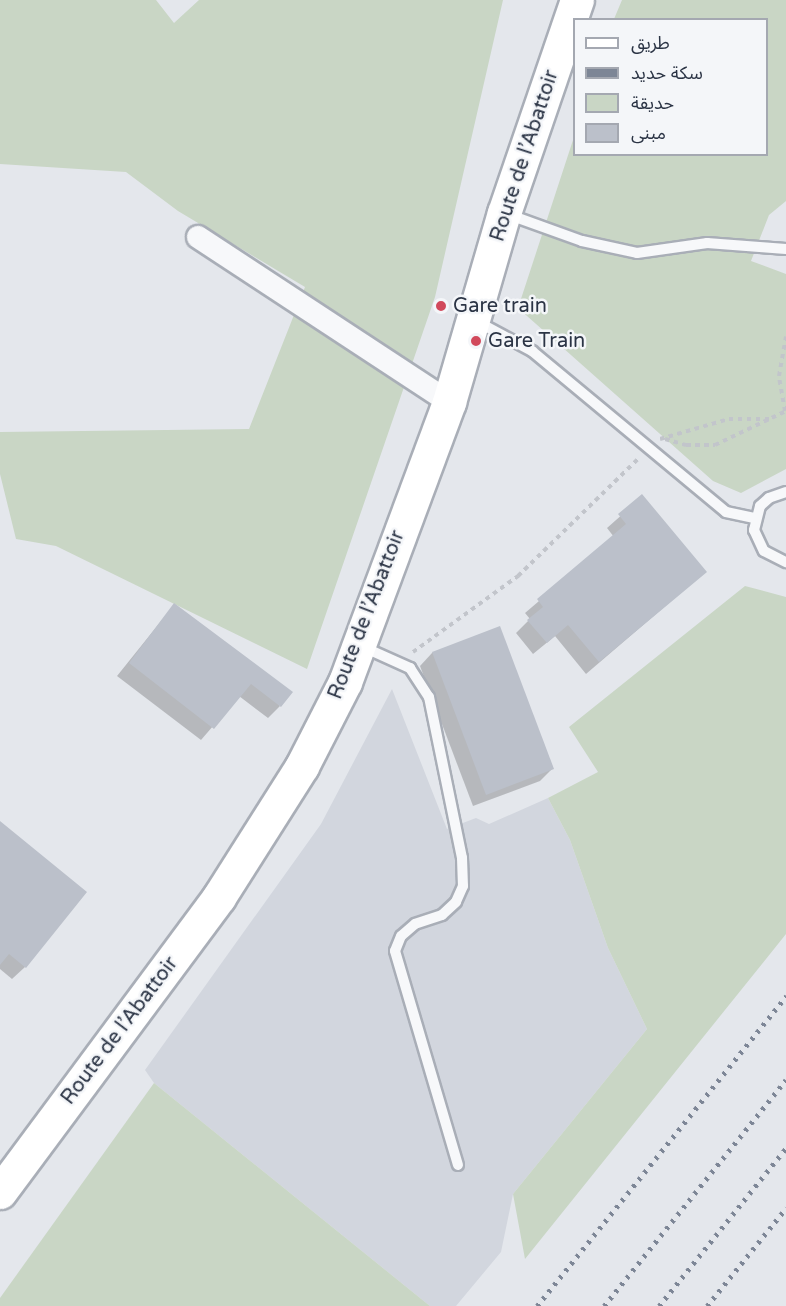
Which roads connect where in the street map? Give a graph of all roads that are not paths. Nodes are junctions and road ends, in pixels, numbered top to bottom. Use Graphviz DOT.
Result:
graph roads {
  1 [pos="577,0"];
  2 [pos="504,213"];
  3 [pos="198,237"];
  4 [pos="786,249"];
  5 [pos="473,320"];
  6 [pos="449,402"];
  7 [pos="784,491"];
  8 [pos="755,518"];
  9 [pos="786,562"];
  10 [pos="358,644"];
  11 [pos="458,1166"];
  12 [pos="0,1192"];
  1 -- 2 [label="main road, Route de l’Abattoir"];
  2 -- 4 [label="lane"];
  2 -- 5 [label="main road, Route de l’Abattoir"];
  3 -- 6 [label="street"];
  5 -- 6 [label="main road, Route de l’Abattoir"];
  5 -- 8 [label="lane"];
  6 -- 10 [label="main road, Route de l’Abattoir"];
  7 -- 8 [label="lane"];
  8 -- 9 [label="lane"];
  10 -- 11 [label="lane"];
  10 -- 12 [label="main road, Route de l’Abattoir"];
}
